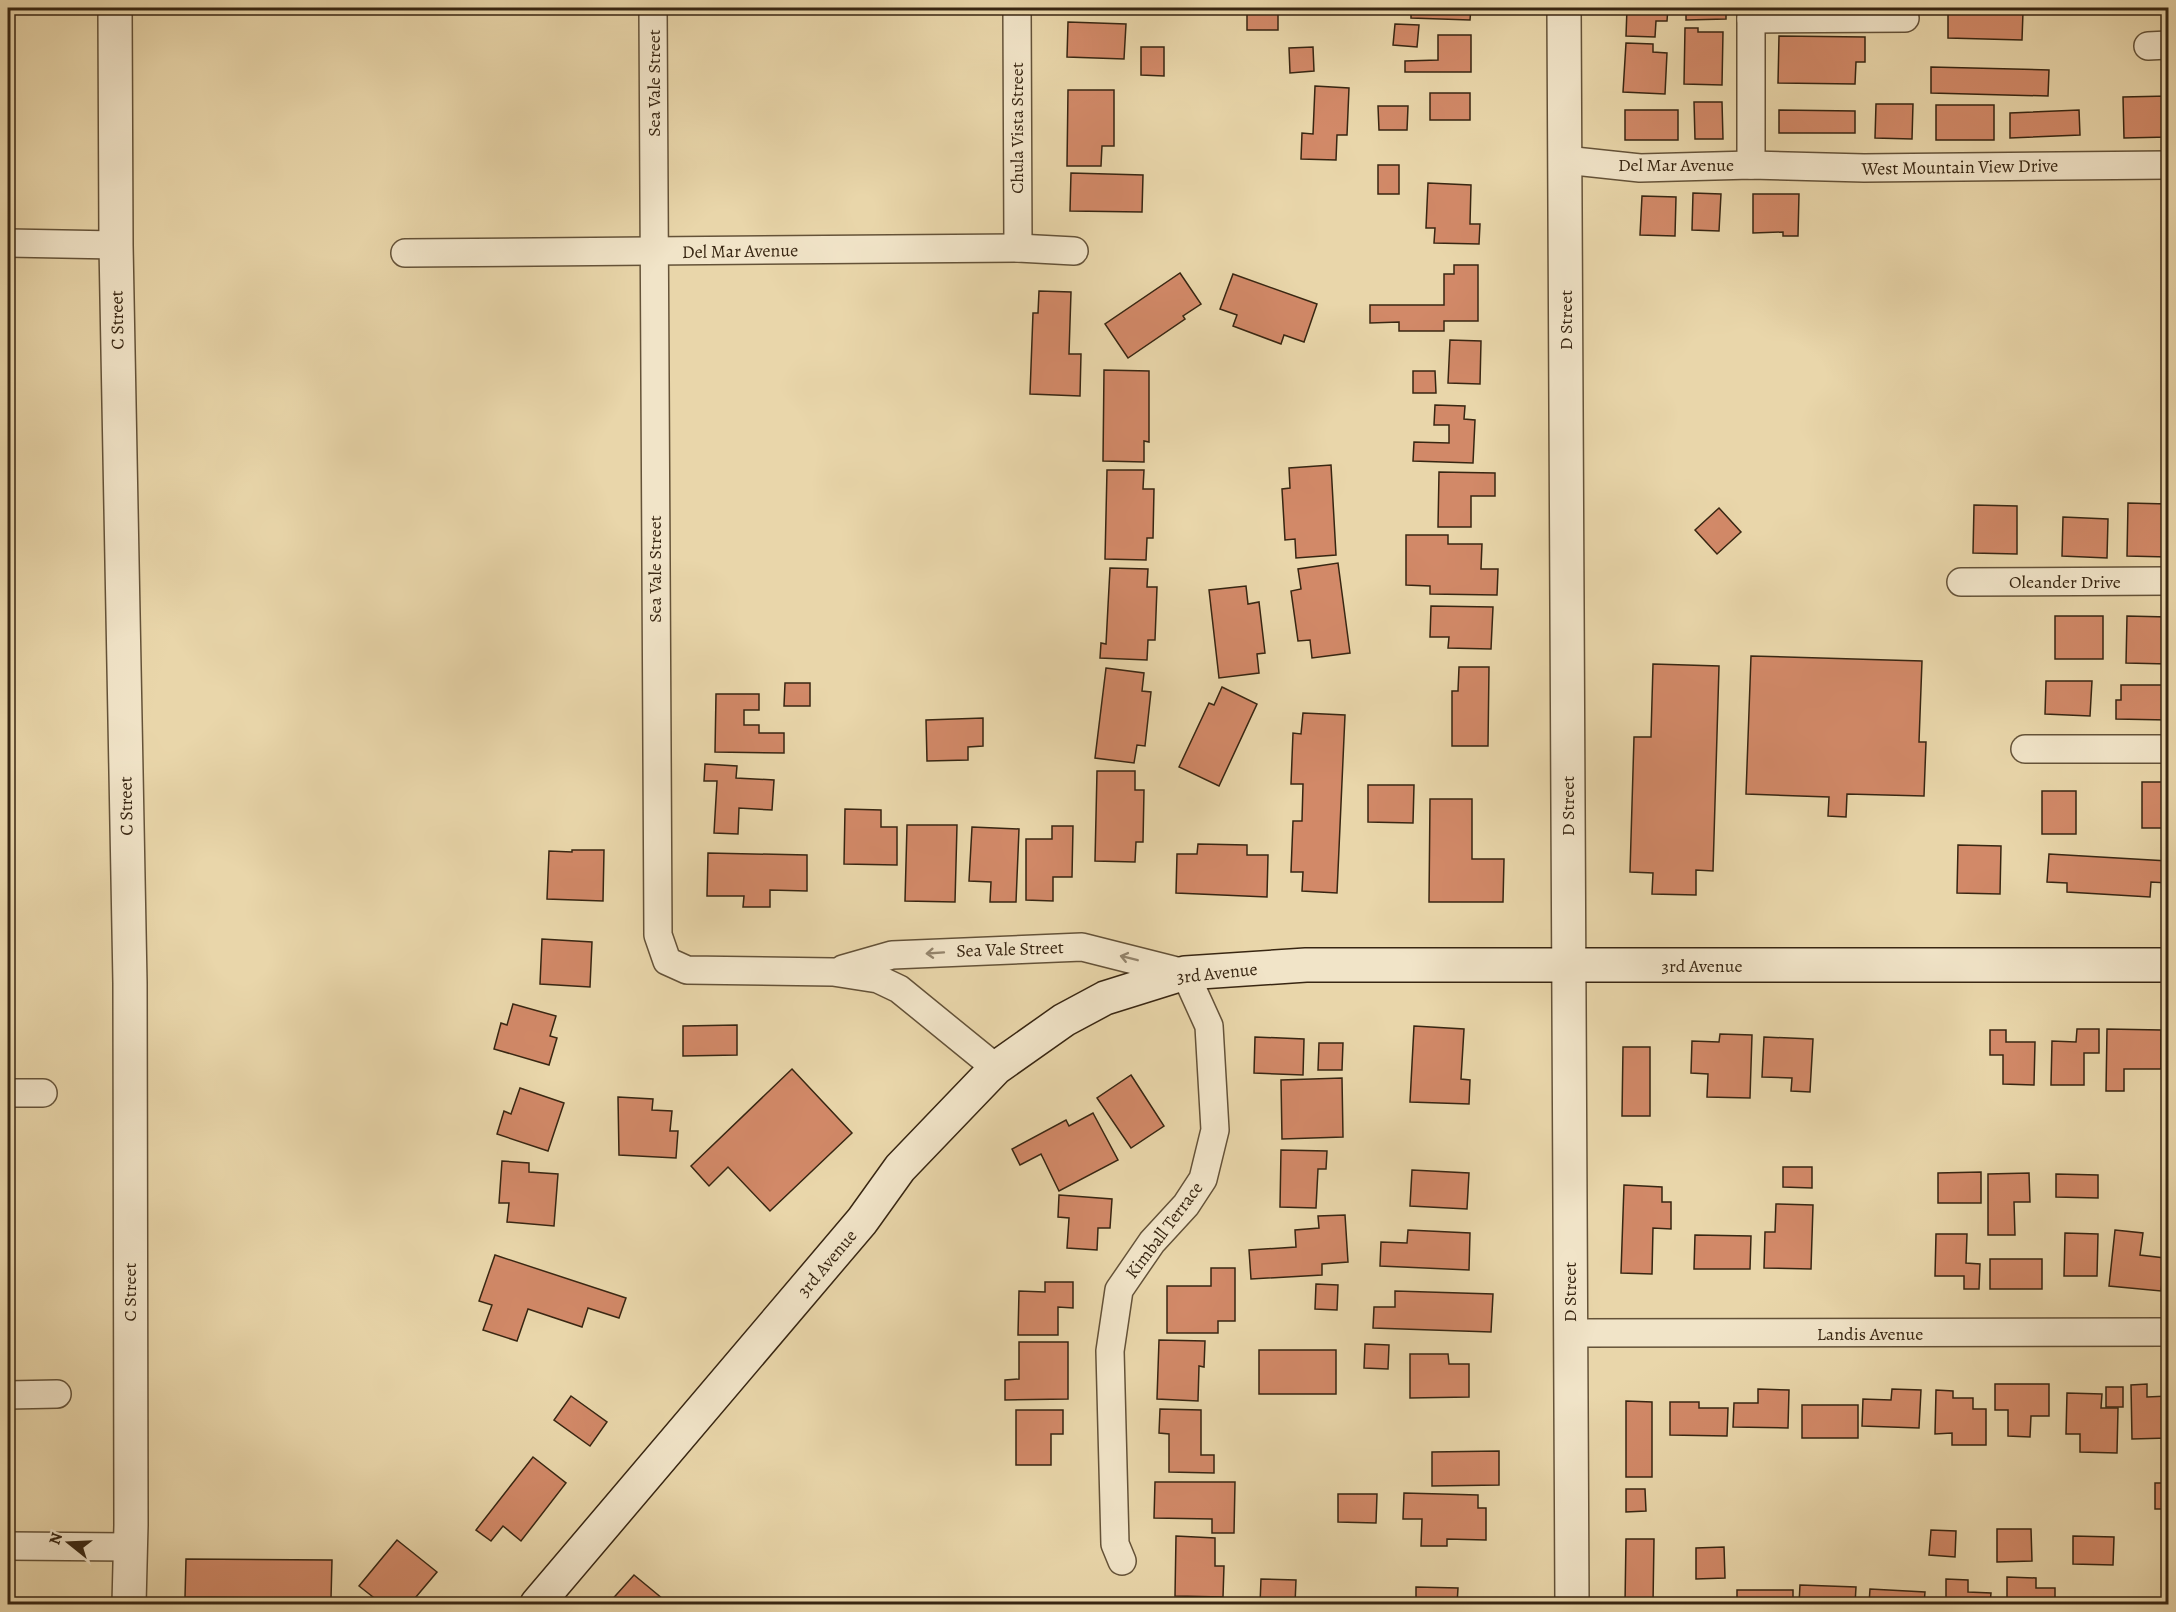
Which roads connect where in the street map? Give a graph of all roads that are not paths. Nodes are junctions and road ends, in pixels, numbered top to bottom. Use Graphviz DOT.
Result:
graph roads {
  1 [pos="115,8"];
  2 [pos="653,8"];
  3 [pos="1017,8"];
  4 [pos="1564,8"];
  5 [pos="1751,14"];
  6 [pos="1905,18"];
  7 [pos="1565,160"];
  8 [pos="1751,165"];
  9 [pos="2169,165"];
  10 [pos="8,243"];
  11 [pos="116,244"];
  12 [pos="1018,248"];
  13 [pos="1074,251"];
  14 [pos="655,252"];
  15 [pos="405,253"];
  16 [pos="2169,581"];
  17 [pos="1961,582"];
  18 [pos="2025,749"];
  19 [pos="2169,750"];
  20 [pos="1569,965"];
  21 [pos="2169,965"];
  22 [pos="833,972"];
  23 [pos="1185,973"];
  24 [pos="996,1068"];
  25 [pos="8,1093"];
  26 [pos="43,1093"];
  27 [pos="2169,1332"];
  28 [pos="1570,1333"];
  29 [pos="57,1394"];
  30 [pos="8,1395"];
  31 [pos="8,1546"];
  32 [pos="128,1547"];
  33 [pos="1122,1561"];
  34 [pos="129,1605"];
  35 [pos="537,1605"];
  36 [pos="1572,1605"];
  1 -- 11 [label="street, C Street"];
  2 -- 14 [label="street, Sea Vale Street"];
  3 -- 12 [label="street, Chula Vista Street"];
  4 -- 7 [label="street, D Street"];
  5 -- 6 [label="street"];
  5 -- 8 [label="street"];
  7 -- 8 [label="street, Del Mar Avenue"];
  7 -- 20 [label="street, D Street"];
  8 -- 9 [label="street, West Mountain View Drive"];
  10 -- 11 [label="street"];
  11 -- 32 [label="street, C Street"];
  12 -- 13 [label="street, Del Mar Avenue"];
  12 -- 14 [label="street, Del Mar Avenue"];
  14 -- 15 [label="street, Del Mar Avenue"];
  14 -- 22 [label="street, Sea Vale Street"];
  16 -- 17 [label="street, Oleander Drive"];
  18 -- 19 [label="street"];
  20 -- 21 [label="street, 3rd Avenue"];
  20 -- 23 [label="street, 3rd Avenue"];
  20 -- 28 [label="street, D Street"];
  23 -- 22 [label="street, Sea Vale Street, one-way"];
  22 -- 24 [label="street, Sea Vale Street"];
  23 -- 24 [label="street, 3rd Avenue"];
  23 -- 33 [label="street, Kimball Terrace"];
  24 -- 35 [label="street, 3rd Avenue"];
  25 -- 26 [label="street"];
  27 -- 28 [label="street, Landis Avenue"];
  28 -- 36 [label="street, D Street"];
  29 -- 30 [label="street"];
  31 -- 32 [label="street"];
  32 -- 34 [label="street, C Street"];
}
